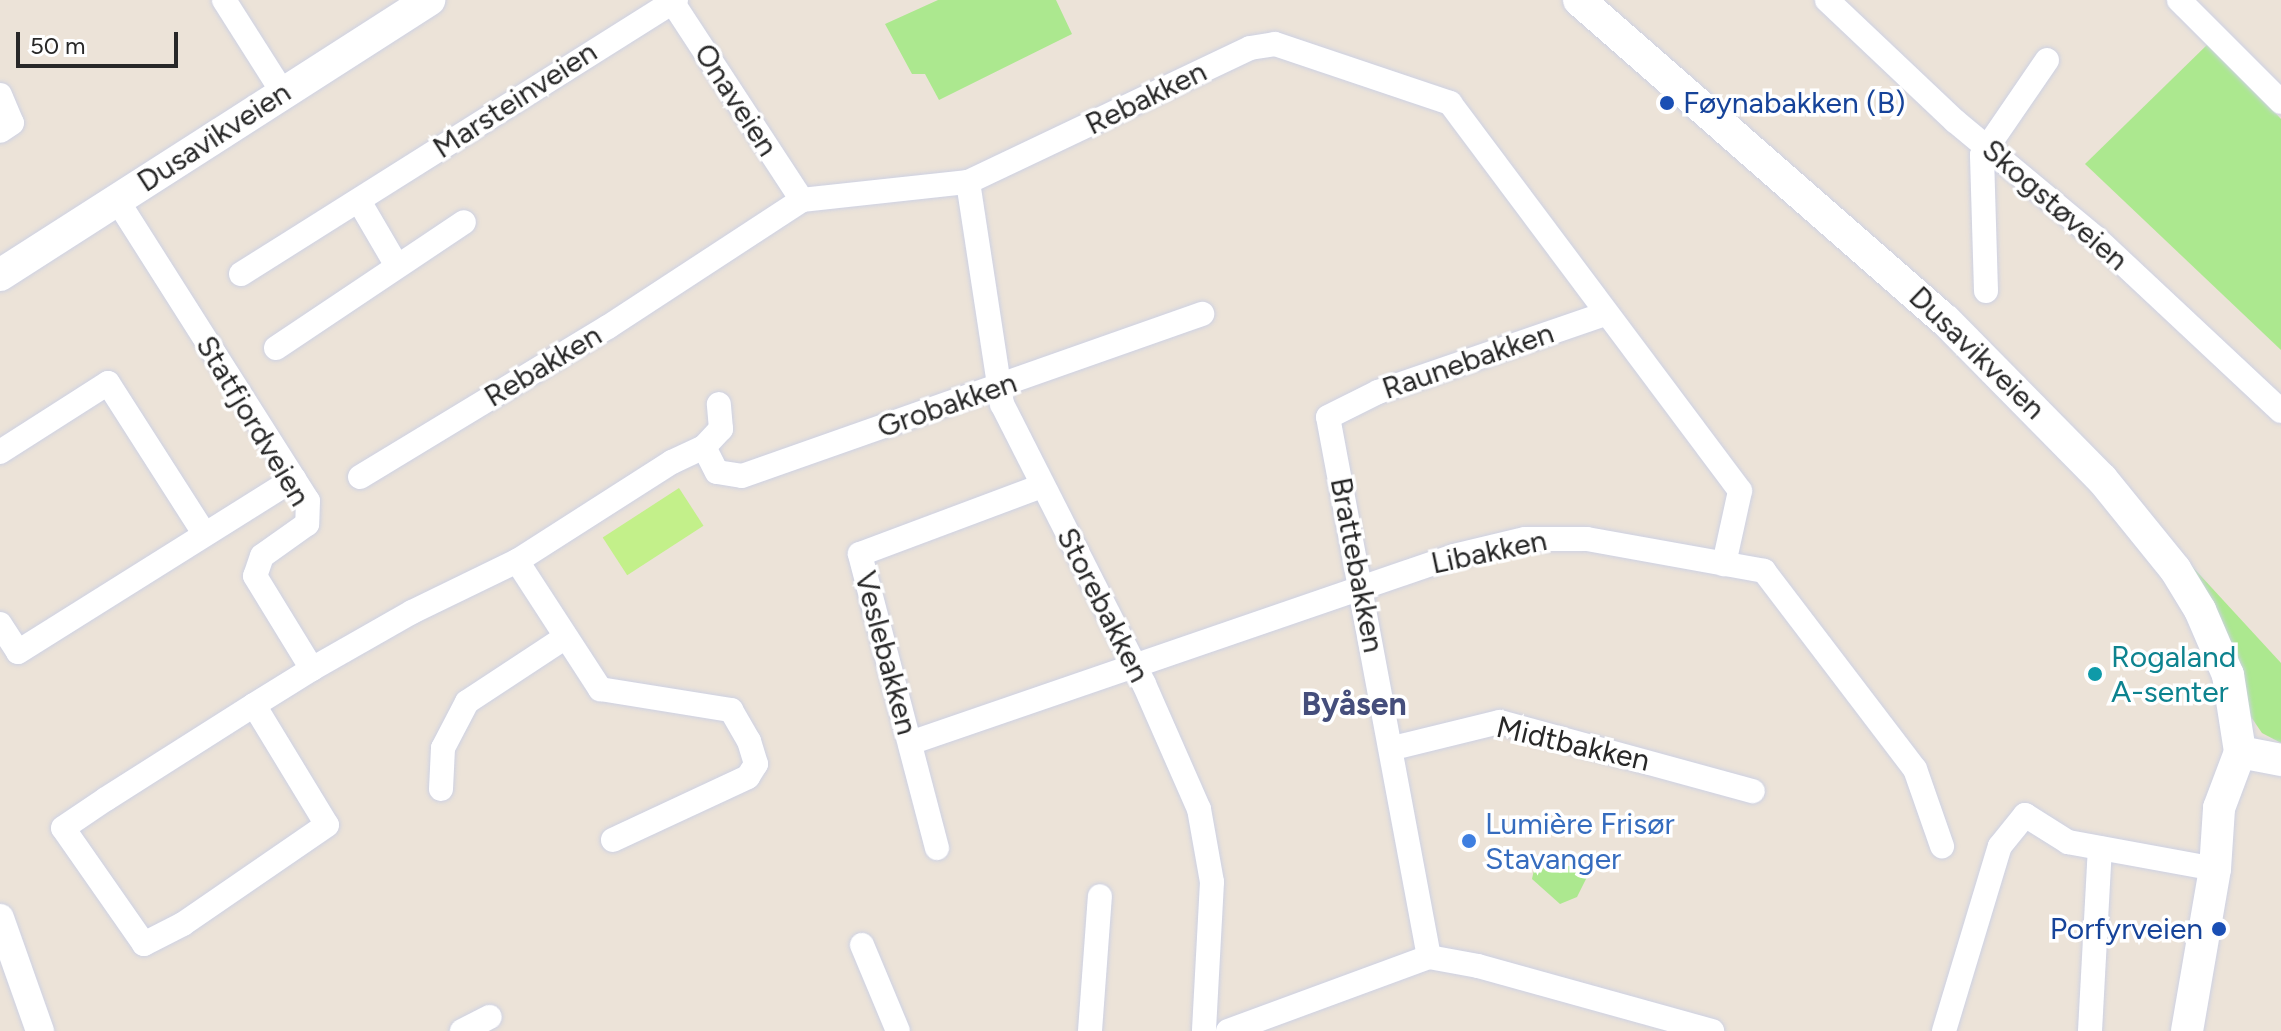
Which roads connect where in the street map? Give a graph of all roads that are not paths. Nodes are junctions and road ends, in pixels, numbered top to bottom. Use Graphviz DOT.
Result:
graph roads {
  1 [pos="224,0"];
  2 [pos="429,0"];
  3 [pos="1579,0"];
  4 [pos="1827,0"];
  5 [pos="2179,0"];
  6 [pos="673,1"];
  7 [pos="2047,60"];
  8 [pos="283,93"];
  9 [pos="0,95"];
  10 [pos="2281,102"];
  11 [pos="0,131"];
  12 [pos="1986,145"];
  13 [pos="968,182"];
  14 [pos="117,200"];
  15 [pos="802,200"];
  16 [pos="359,201"];
  17 [pos="464,222"];
  18 [pos="397,266"];
  19 [pos="241,274"];
  20 [pos="0,275"];
  21 [pos="1986,291"];
  22 [pos="1202,314"];
  23 [pos="1604,314"];
  24 [pos="276,348"];
  25 [pos="998,388"];
  26 [pos="719,404"];
  27 [pos="1334,411"];
  28 [pos="2281,411"];
  29 [pos="704,447"];
  30 [pos="0,452"];
  31 [pos="360,477"];
  32 [pos="294,479"];
  33 [pos="1042,486"];
  34 [pos="204,533"];
  35 [pos="517,561"];
  36 [pos="1724,564"];
  37 [pos="1361,587"];
  38 [pos="0,624"];
  39 [pos="564,638"];
  40 [pos="9,659"];
  41 [pos="1134,665"];
  42 [pos="312,669"];
  43 [pos="254,705"];
  44 [pos="910,743"];
  45 [pos="1393,748"];
  46 [pos="2240,752"];
  47 [pos="2281,760"];
  48 [pos="441,789"];
  49 [pos="1753,791"];
  50 [pos="613,840"];
  51 [pos="1942,846"];
  52 [pos="937,848"];
  53 [pos="2100,848"];
  54 [pos="2215,869"];
  55 [pos="1100,896"];
  56 [pos="0,918"];
  57 [pos="862,945"];
  58 [pos="1429,957"];
  59 [pos="490,1017"];
  60 [pos="2190,1030"];
  61 [pos="40,1031"];
  62 [pos="462,1031"];
  63 [pos="898,1031"];
  64 [pos="1090,1031"];
  65 [pos="1204,1031"];
  66 [pos="1228,1031"];
  67 [pos="1712,1031"];
  68 [pos="1944,1031"];
  69 [pos="2090,1031"];
  1 -- 8 [label="street"];
  2 -- 8 [label="main road, Dusavikveien"];
  3 -- 46 [label="main road, Dusavikveien"];
  4 -- 12 [label="street, Skogstøveien"];
  5 -- 10 [label="street"];
  6 -- 15 [label="street, Onaveien"];
  6 -- 16 [label="street, Marsteinveien"];
  7 -- 12 [label="street"];
  8 -- 14 [label="main road, Dusavikveien"];
  9 -- 11 [label="street"];
  12 -- 21 [label="street"];
  12 -- 28 [label="street, Skogstøveien"];
  13 -- 15 [label="street, Rebakken"];
  13 -- 23 [label="street, Rebakken"];
  13 -- 25 [label="street, Storebakken"];
  14 -- 20 [label="main road, Dusavikveien"];
  14 -- 32 [label="street, Statfjordveien"];
  15 -- 31 [label="street, Rebakken"];
  16 -- 18 [label="street"];
  16 -- 19 [label="street, Marsteinveien"];
  17 -- 18 [label="street"];
  18 -- 24 [label="street"];
  22 -- 25 [label="street, Grobakken"];
  23 -- 27 [label="street, Raunebakken"];
  23 -- 36 [label="street, Rebakken"];
  25 -- 29 [label="street, Grobakken"];
  25 -- 33 [label="street, Storebakken"];
  26 -- 29 [label="street"];
  27 -- 37 [label="street, Brattebakken"];
  29 -- 35 [label="street"];
  30 -- 34 [label="street"];
  32 -- 34 [label="street"];
  32 -- 42 [label="street, Statfjordveien"];
  33 -- 41 [label="street, Storebakken"];
  33 -- 44 [label="street, Veslebakken"];
  34 -- 40 [label="street"];
  35 -- 39 [label="street"];
  35 -- 42 [label="street"];
  36 -- 37 [label="street, Libakken"];
  36 -- 51 [label="street, Libakken"];
  37 -- 41 [label="street, Libakken"];
  37 -- 45 [label="street, Brattebakken"];
  38 -- 40 [label="street"];
  39 -- 48 [label="street"];
  39 -- 50 [label="street"];
  41 -- 44 [label="street, Libakken"];
  41 -- 65 [label="street, Storebakken"];
  42 -- 43 [label="street"];
  43 -- 43 [label="street"];
  44 -- 52 [label="street, Veslebakken"];
  45 -- 49 [label="street, Midtbakken"];
  45 -- 58 [label="street, Brattebakken"];
  46 -- 47 [label="main road"];
  46 -- 54 [label="main road, Dusavikveien"];
  53 -- 54 [label="street"];
  53 -- 68 [label="street"];
  53 -- 69 [label="street"];
  54 -- 60 [label="main road, Dusavikveien"];
  55 -- 64 [label="street"];
  56 -- 61 [label="street"];
  57 -- 63 [label="street"];
  58 -- 66 [label="street"];
  58 -- 67 [label="street"];
  59 -- 62 [label="street"];
}
